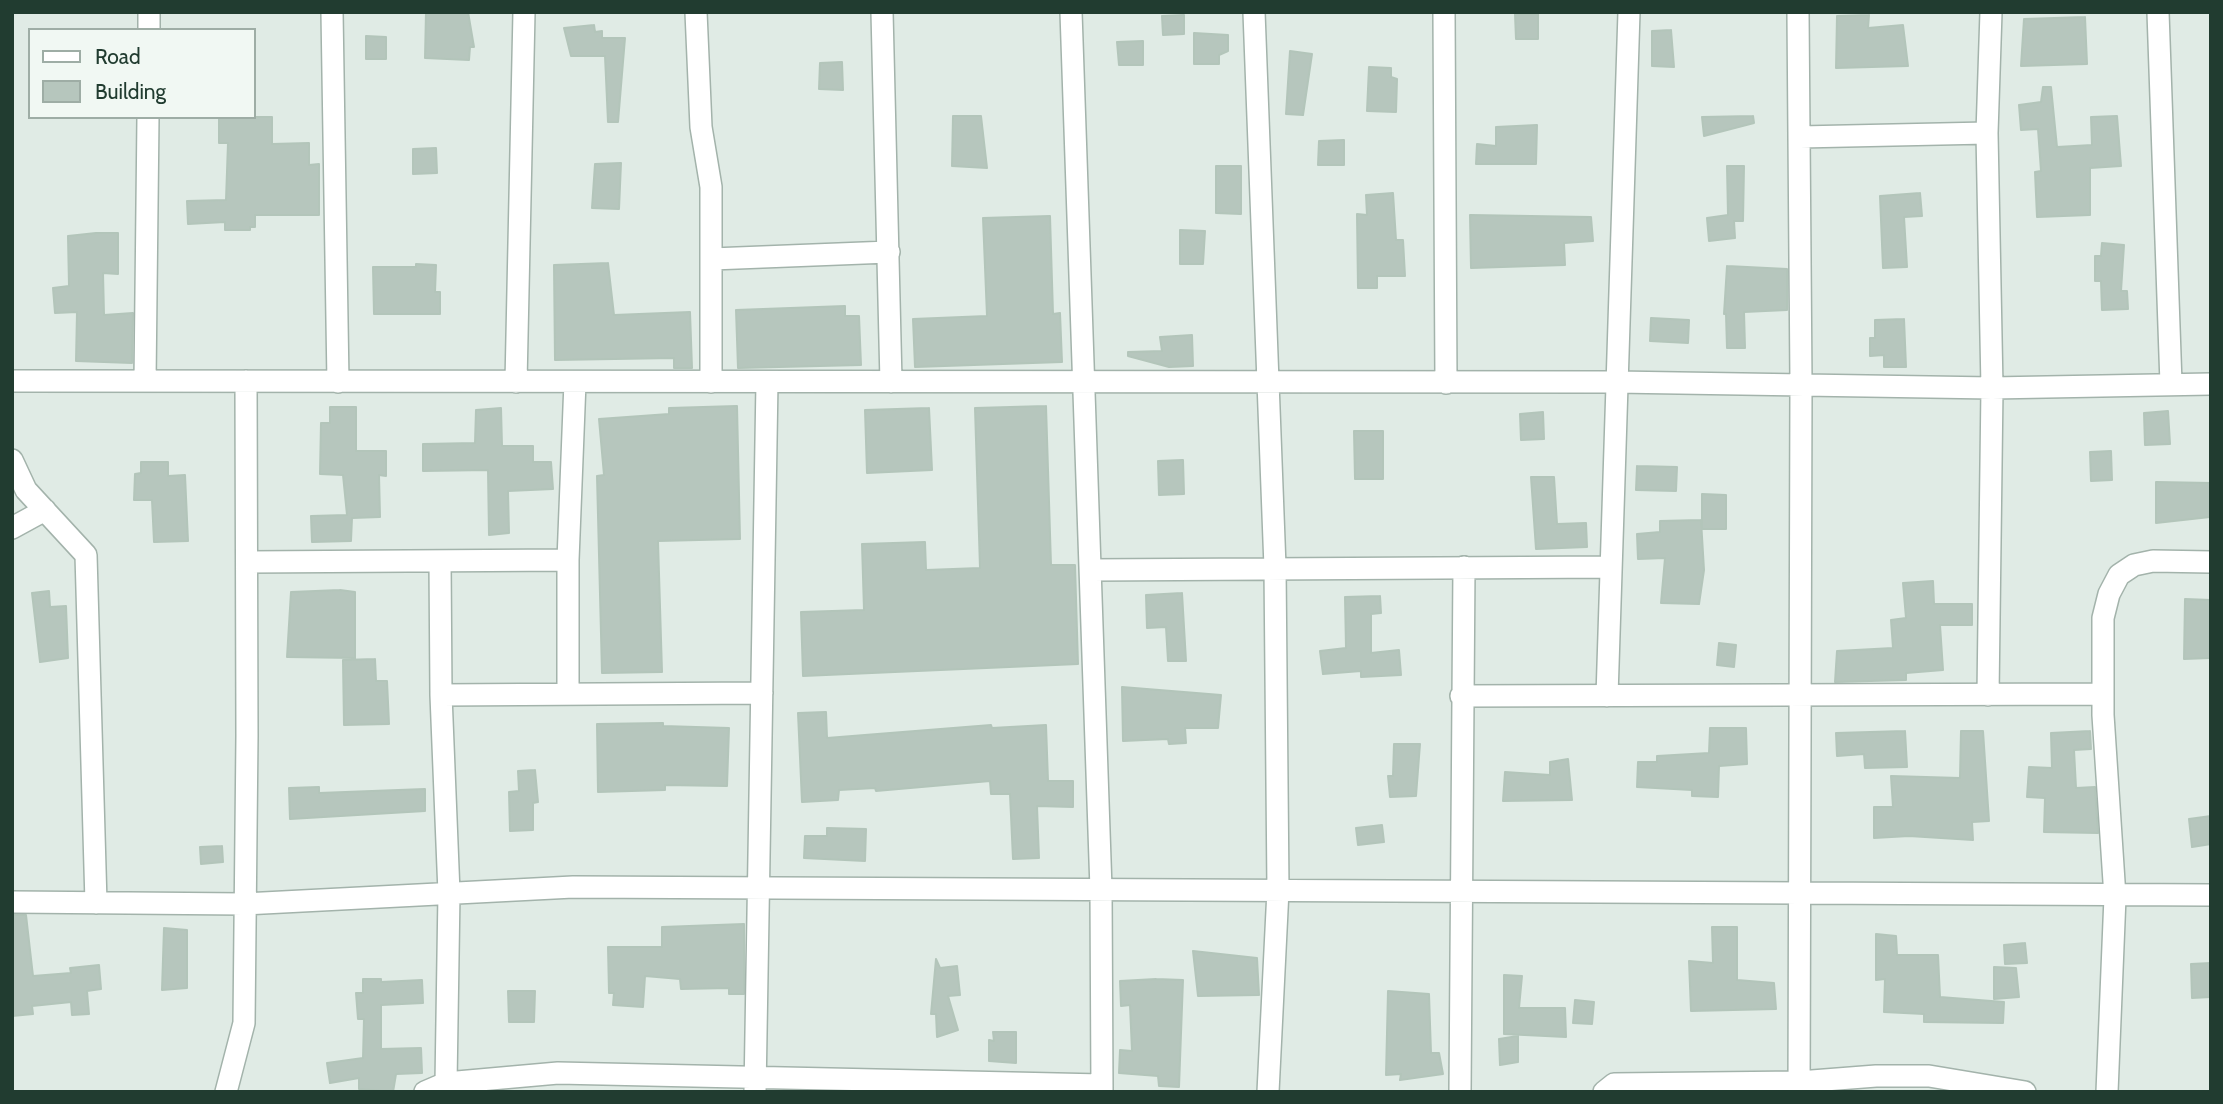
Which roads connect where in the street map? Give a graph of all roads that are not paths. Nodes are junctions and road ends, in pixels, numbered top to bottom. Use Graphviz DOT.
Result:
graph roads {
  1 [pos="332,12"];
  2 [pos="524,12"];
  3 [pos="696,12"];
  4 [pos="883,12"];
  5 [pos="1071,12"];
  6 [pos="1254,12"];
  7 [pos="1444,12"];
  8 [pos="1629,12"];
  9 [pos="1798,12"];
  10 [pos="1990,12"];
  11 [pos="2158,12"];
  12 [pos="148,119"];
  13 [pos="1987,133"];
  14 [pos="1800,137"];
  15 [pos="889,252"];
  16 [pos="712,258"];
  17 [pos="12,381"];
  18 [pos="246,381"];
  19 [pos="145,382"];
  20 [pos="338,382"];
  21 [pos="516,382"];
  22 [pos="576,382"];
  23 [pos="711,382"];
  24 [pos="767,382"];
  25 [pos="891,382"];
  26 [pos="1269,383"];
  27 [pos="1446,383"];
  28 [pos="1616,383"];
  29 [pos="1801,383"];
  30 [pos="1084,384"];
  31 [pos="2171,384"];
  32 [pos="2211,384"];
  33 [pos="1992,388"];
  34 [pos="12,460"];
  35 [pos="45,510"];
  36 [pos="12,528"];
  37 [pos="568,560"];
  38 [pos="440,561"];
  39 [pos="248,562"];
  40 [pos="2211,562"];
  41 [pos="1275,567"];
  42 [pos="1464,567"];
  43 [pos="1611,567"];
  44 [pos="1091,570"];
  45 [pos="762,692"];
  46 [pos="568,694"];
  47 [pos="2103,694"];
  48 [pos="441,695"];
  49 [pos="1988,695"];
  50 [pos="1461,696"];
  51 [pos="1607,696"];
  52 [pos="1801,697"];
  53 [pos="758,888"];
  54 [pos="1101,889"];
  55 [pos="1278,890"];
  56 [pos="1461,891"];
  57 [pos="1800,892"];
  58 [pos="449,893"];
  59 [pos="2115,894"];
  60 [pos="2211,895"];
  61 [pos="12,902"];
  62 [pos="96,903"];
  63 [pos="244,904"];
  64 [pos="1889,1076"];
  65 [pos="446,1083"];
  66 [pos="558,1083"];
  67 [pos="756,1085"];
  68 [pos="949,1087"];
  69 [pos="1799,1087"];
  70 [pos="1102,1088"];
  71 [pos="226,1092"];
  72 [pos="425,1092"];
  73 [pos="1268,1092"];
  74 [pos="1460,1092"];
  75 [pos="1604,1092"];
  76 [pos="1910,1092"];
  77 [pos="2025,1092"];
  78 [pos="2107,1092"];
  1 -- 20 [label="street"];
  2 -- 21 [label="street"];
  3 -- 16 [label="street"];
  4 -- 15 [label="street"];
  5 -- 30 [label="street"];
  6 -- 26 [label="street"];
  7 -- 27 [label="street"];
  8 -- 28 [label="street"];
  9 -- 14 [label="street"];
  10 -- 13 [label="street"];
  11 -- 31 [label="street"];
  12 -- 19 [label="street"];
  13 -- 14 [label="street"];
  13 -- 33 [label="street"];
  14 -- 29 [label="street"];
  15 -- 16 [label="street"];
  15 -- 25 [label="street"];
  16 -- 23 [label="street"];
  17 -- 19 [label="street"];
  18 -- 19 [label="street"];
  18 -- 20 [label="street"];
  18 -- 39 [label="street"];
  20 -- 21 [label="street"];
  21 -- 22 [label="street"];
  22 -- 23 [label="street"];
  22 -- 37 [label="street"];
  23 -- 24 [label="street"];
  24 -- 25 [label="street"];
  24 -- 45 [label="street"];
  25 -- 30 [label="street"];
  26 -- 27 [label="street"];
  26 -- 30 [label="street"];
  26 -- 41 [label="street"];
  27 -- 28 [label="street"];
  28 -- 29 [label="street"];
  28 -- 43 [label="street"];
  29 -- 33 [label="street"];
  29 -- 52 [label="street"];
  30 -- 44 [label="street"];
  31 -- 32 [label="street"];
  31 -- 33 [label="street"];
  33 -- 49 [label="street"];
  34 -- 35 [label="street"];
  35 -- 36 [label="street"];
  35 -- 62 [label="street"];
  37 -- 38 [label="street"];
  37 -- 46 [label="street"];
  38 -- 39 [label="street"];
  38 -- 48 [label="street"];
  39 -- 63 [label="street"];
  40 -- 47 [label="street"];
  41 -- 42 [label="street"];
  41 -- 44 [label="street"];
  41 -- 55 [label="street"];
  42 -- 43 [label="street"];
  42 -- 50 [label="street"];
  43 -- 51 [label="street"];
  44 -- 54 [label="street"];
  45 -- 46 [label="street"];
  45 -- 53 [label="street"];
  46 -- 48 [label="street"];
  47 -- 49 [label="street"];
  47 -- 59 [label="street"];
  48 -- 58 [label="street"];
  49 -- 52 [label="street"];
  50 -- 51 [label="street"];
  50 -- 56 [label="street"];
  51 -- 52 [label="street"];
  52 -- 57 [label="street"];
  53 -- 54 [label="street"];
  53 -- 58 [label="street"];
  53 -- 67 [label="street"];
  54 -- 55 [label="street"];
  54 -- 70 [label="street"];
  55 -- 56 [label="street"];
  55 -- 73 [label="street"];
  56 -- 57 [label="street"];
  56 -- 74 [label="street"];
  57 -- 59 [label="street"];
  57 -- 69 [label="street"];
  58 -- 63 [label="street"];
  58 -- 65 [label="street"];
  59 -- 60 [label="street"];
  59 -- 78 [label="street"];
  61 -- 62 [label="street"];
  62 -- 63 [label="street"];
  63 -- 71 [label="street"];
  64 -- 69 [label="street"];
  64 -- 76 [label="street"];
  64 -- 77 [label="street"];
  65 -- 66 [label="street"];
  65 -- 72 [label="street"];
  66 -- 67 [label="street"];
  67 -- 68 [label="street"];
  68 -- 70 [label="street"];
  69 -- 75 [label="street"];
}
